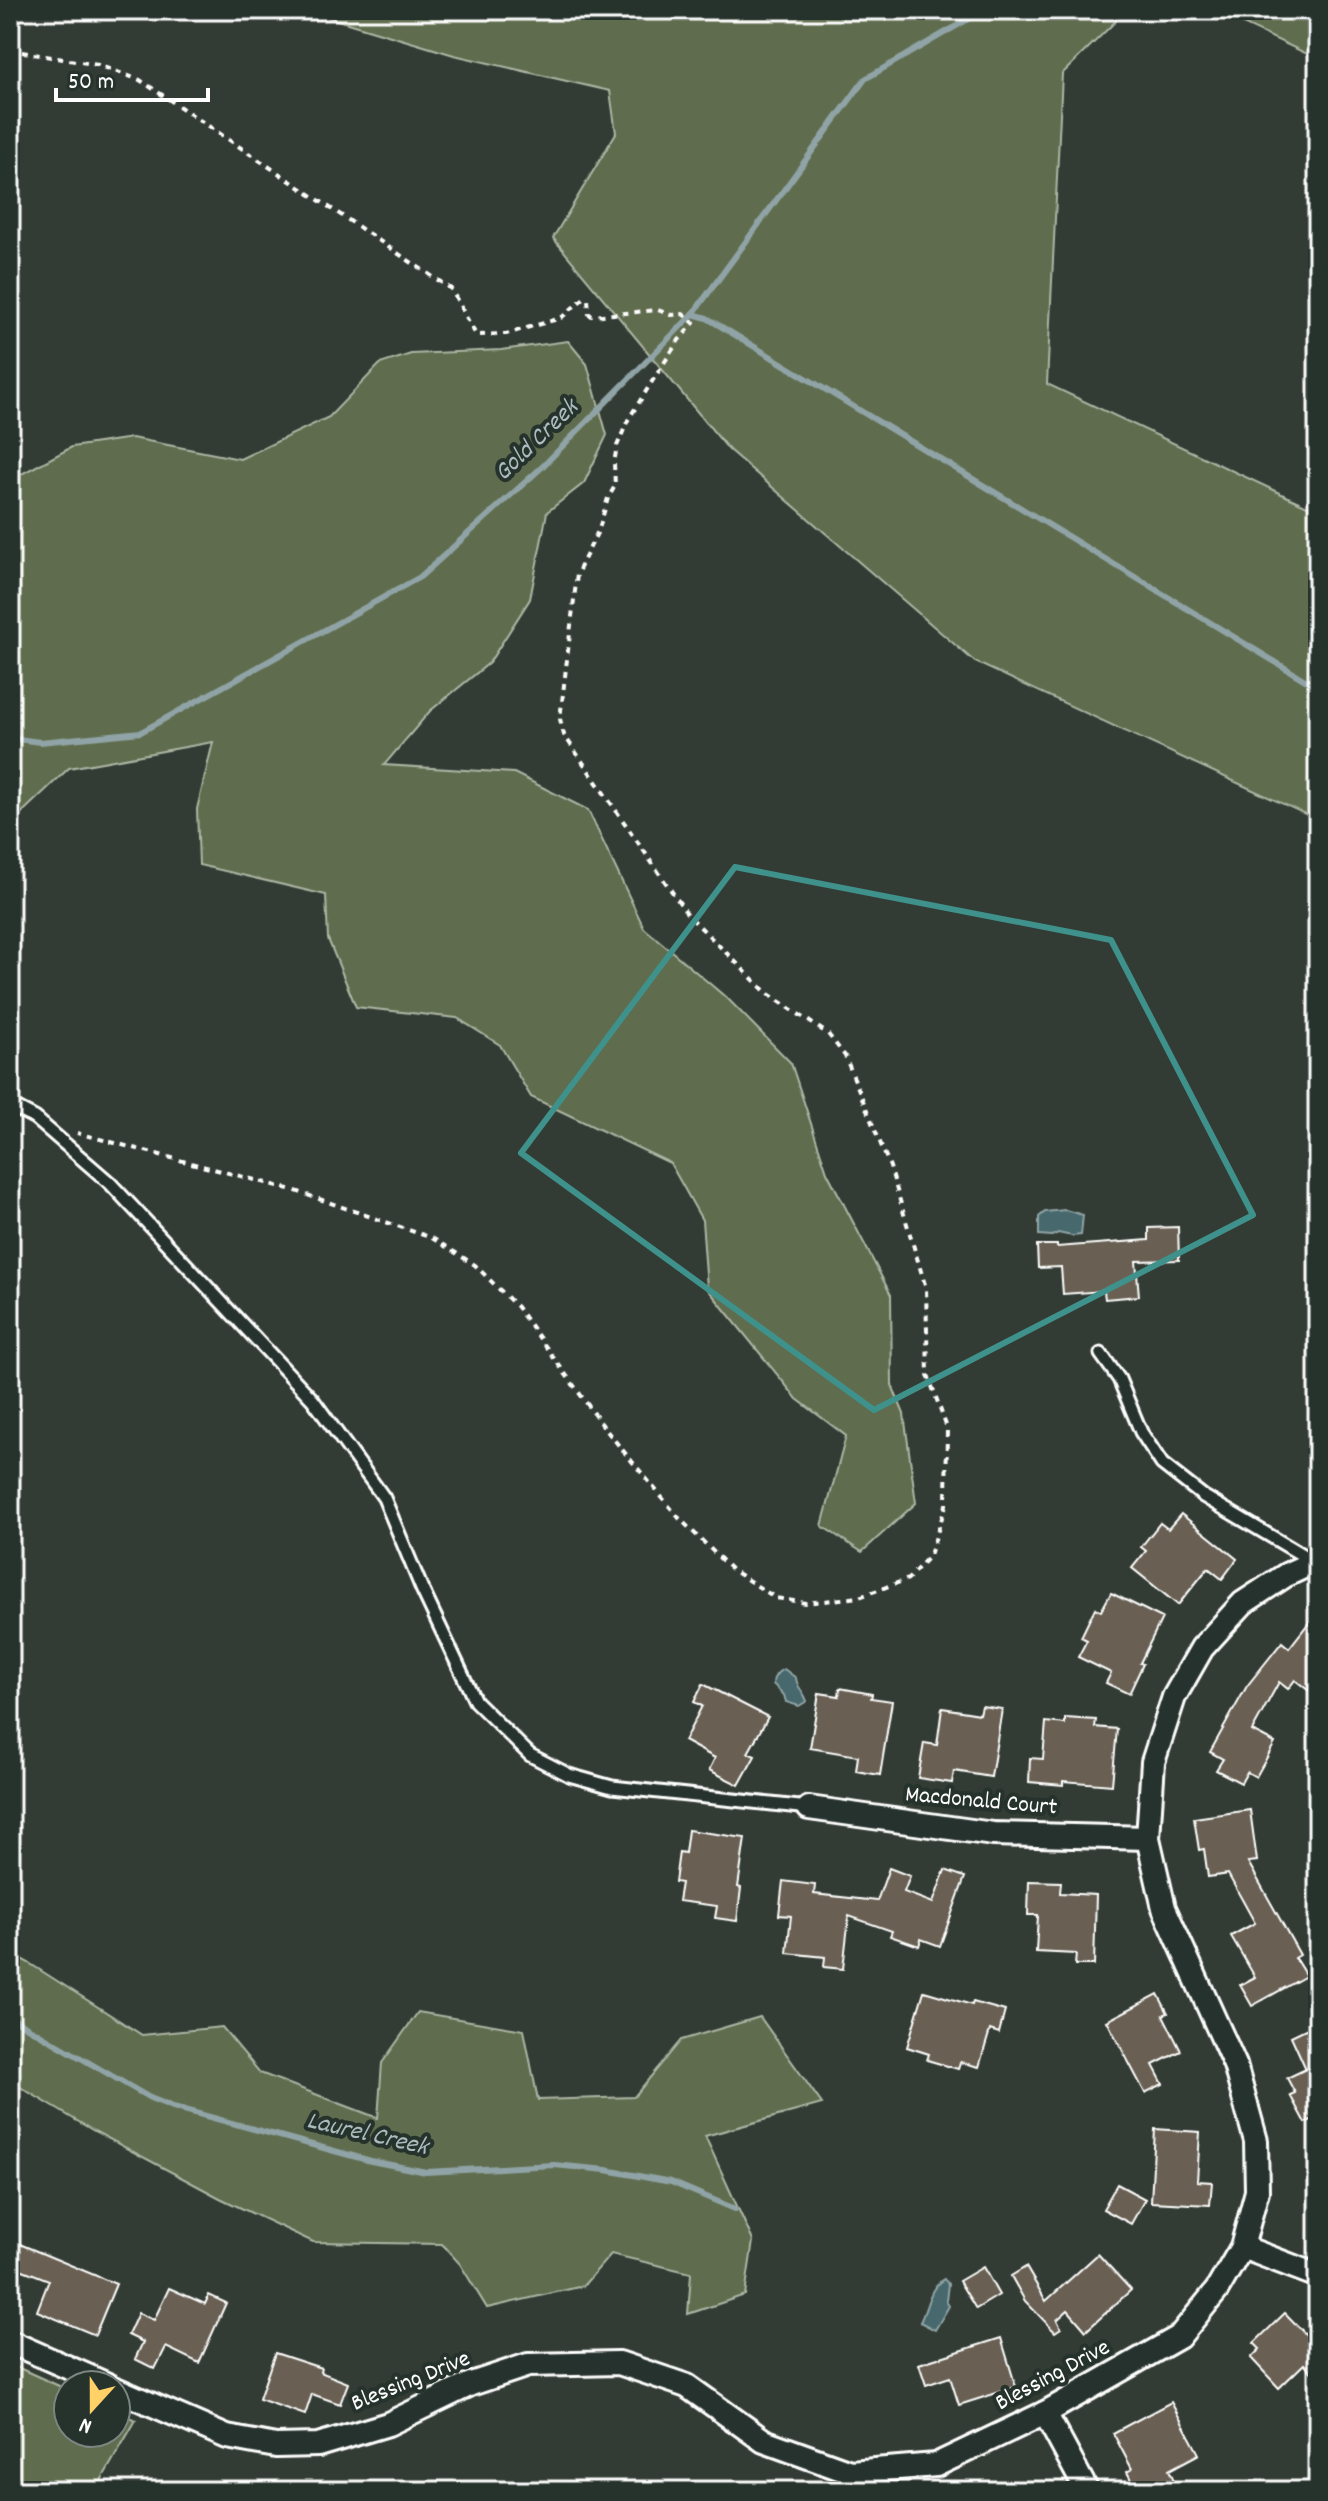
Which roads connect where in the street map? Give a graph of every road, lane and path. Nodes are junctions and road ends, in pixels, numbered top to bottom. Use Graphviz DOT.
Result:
graph roads {
  1 [pos="10,50"];
  2 [pos="10,1105"];
  3 [pos="73,1132"];
  4 [pos="1101,1354"];
  5 [pos="1316,1561"];
  6 [pos="809,1808"];
  7 [pos="1148,1838"];
  8 [pos="1242,2247"];
  9 [pos="1318,2276"];
  10 [pos="10,2342"];
  11 [pos="72,2369"];
  12 [pos="132,2396"];
  13 [pos="1045,2413"];
  14 [pos="1087,2491"];
  1 -- 3 [label="path"];
  2 -- 6 [label="lane"];
  4 -- 5 [label="lane"];
  5 -- 7 [label="street, Blessing Drive"];
  6 -- 7 [label="street, Macdonald Court"];
  7 -- 8 [label="street, Blessing Drive"];
  8 -- 9 [label="street"];
  8 -- 13 [label="street, Blessing Drive"];
  10 -- 11 [label="street"];
  12 -- 13 [label="street, Blessing Drive"];
  13 -- 14 [label="street"];
}
